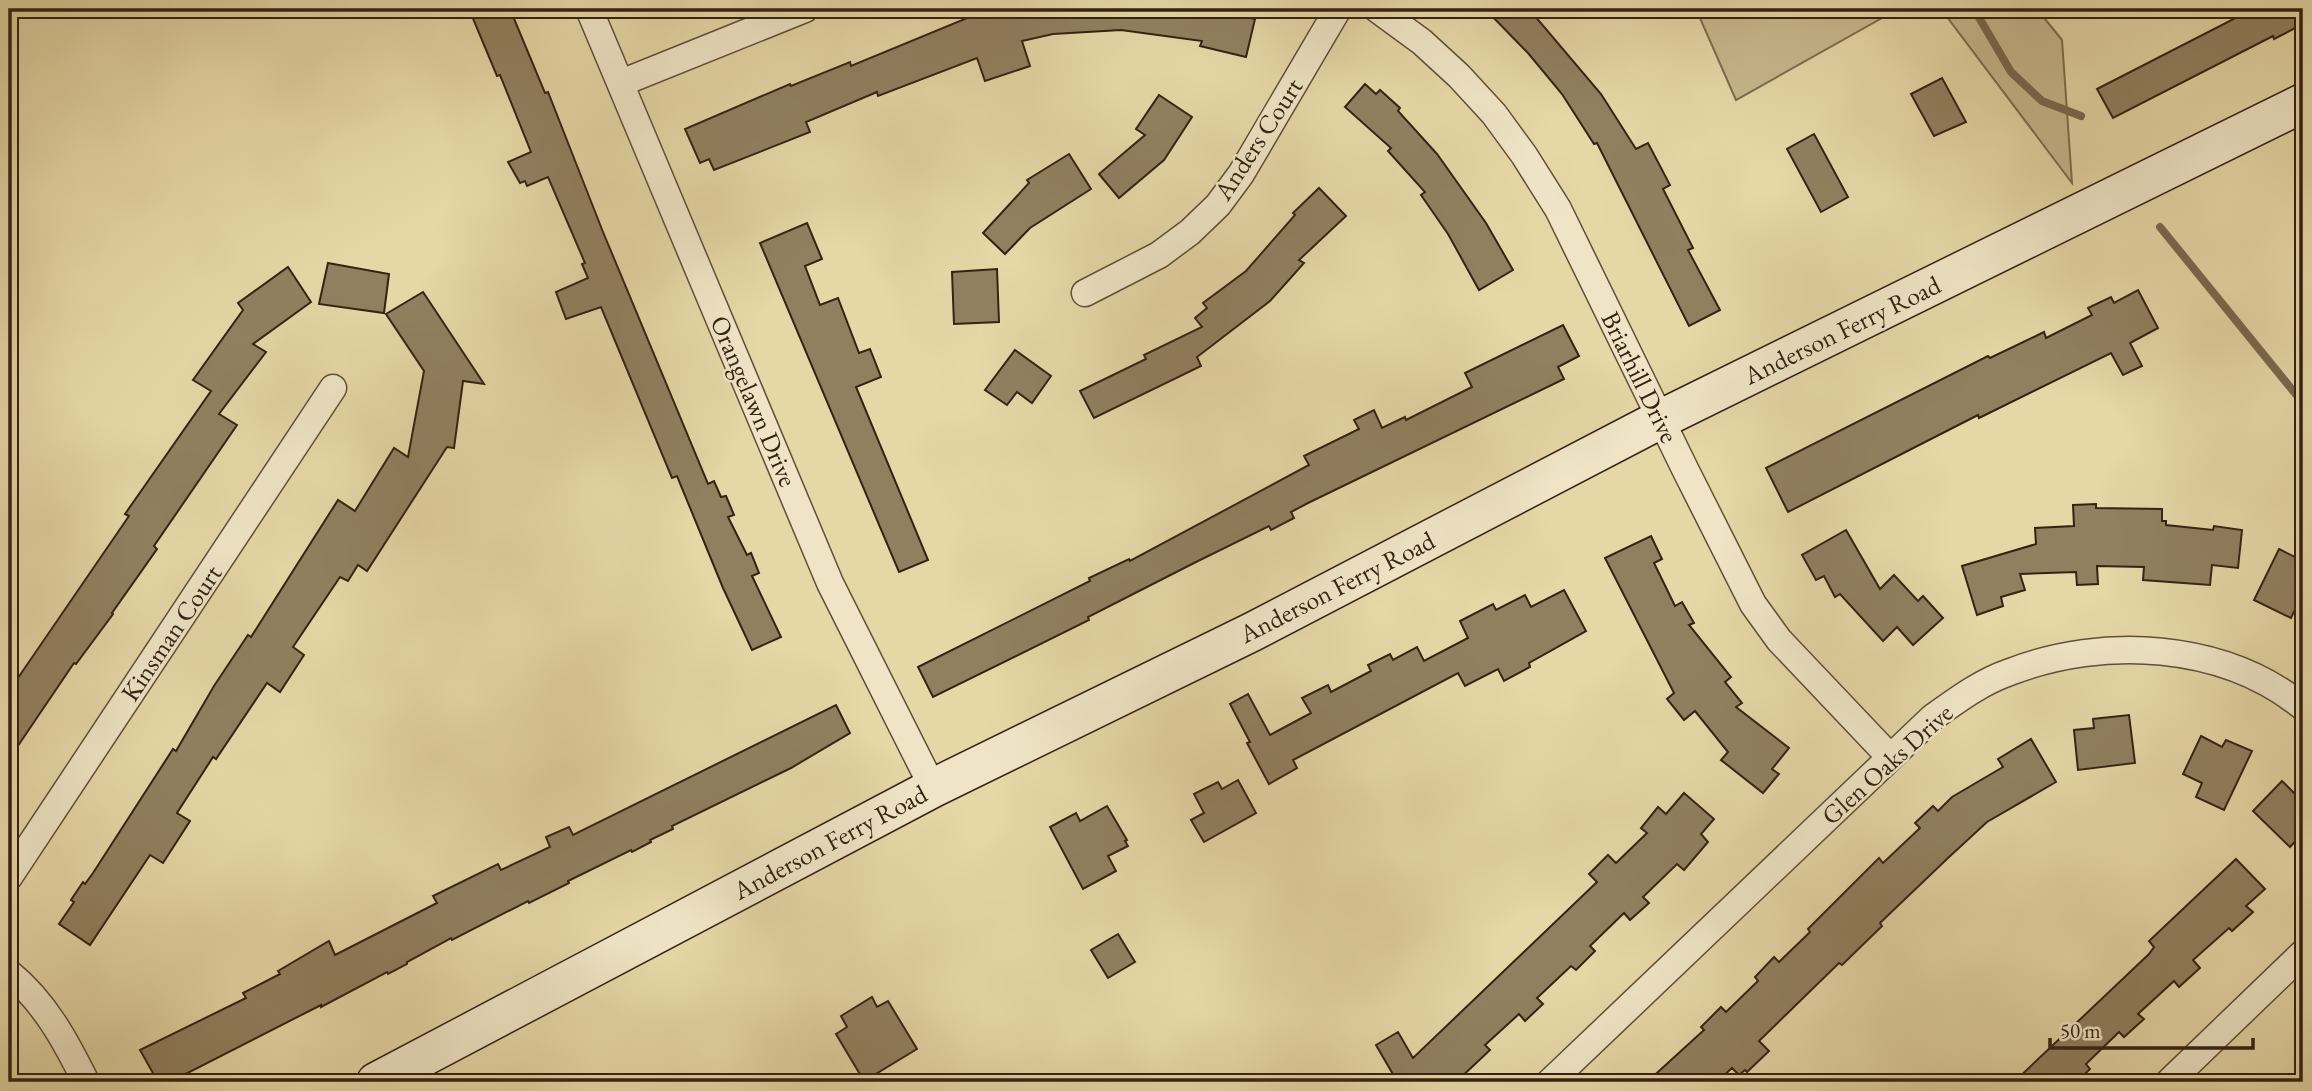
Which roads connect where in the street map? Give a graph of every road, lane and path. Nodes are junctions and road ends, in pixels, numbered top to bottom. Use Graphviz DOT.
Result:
graph roads {
  1 [pos="589,9"];
  2 [pos="805,9"];
  3 [pos="1338,9"];
  4 [pos="1377,9"];
  5 [pos="621,83"];
  6 [pos="2303,103"];
  7 [pos="1085,293"];
  8 [pos="333,388"];
  9 [pos="1661,419"];
  10 [pos="2303,707"];
  11 [pos="1890,757"];
  12 [pos="933,788"];
  13 [pos="9,877"];
  14 [pos="2303,953"];
  15 [pos="9,973"];
  16 [pos="86,1082"];
  17 [pos="376,1082"];
  18 [pos="1550,1082"];
  19 [pos="2169,1082"];
  1 -- 5 [label="street, Orangelawn Drive"];
  2 -- 5 [label="street"];
  3 -- 7 [label="street, Anders Court"];
  4 -- 9 [label="street, Briarhill Drive"];
  5 -- 12 [label="street, Orangelawn Drive"];
  6 -- 9 [label="street, Anderson Ferry Road"];
  8 -- 13 [label="street, Kinsman Court"];
  9 -- 11 [label="street, Briarhill Drive"];
  9 -- 12 [label="street, Anderson Ferry Road"];
  10 -- 11 [label="street, Glen Oaks Drive"];
  11 -- 18 [label="street, Glen Oaks Drive"];
  12 -- 17 [label="street, Anderson Ferry Road"];
  14 -- 19 [label="street"];
  15 -- 16 [label="street"];
}
